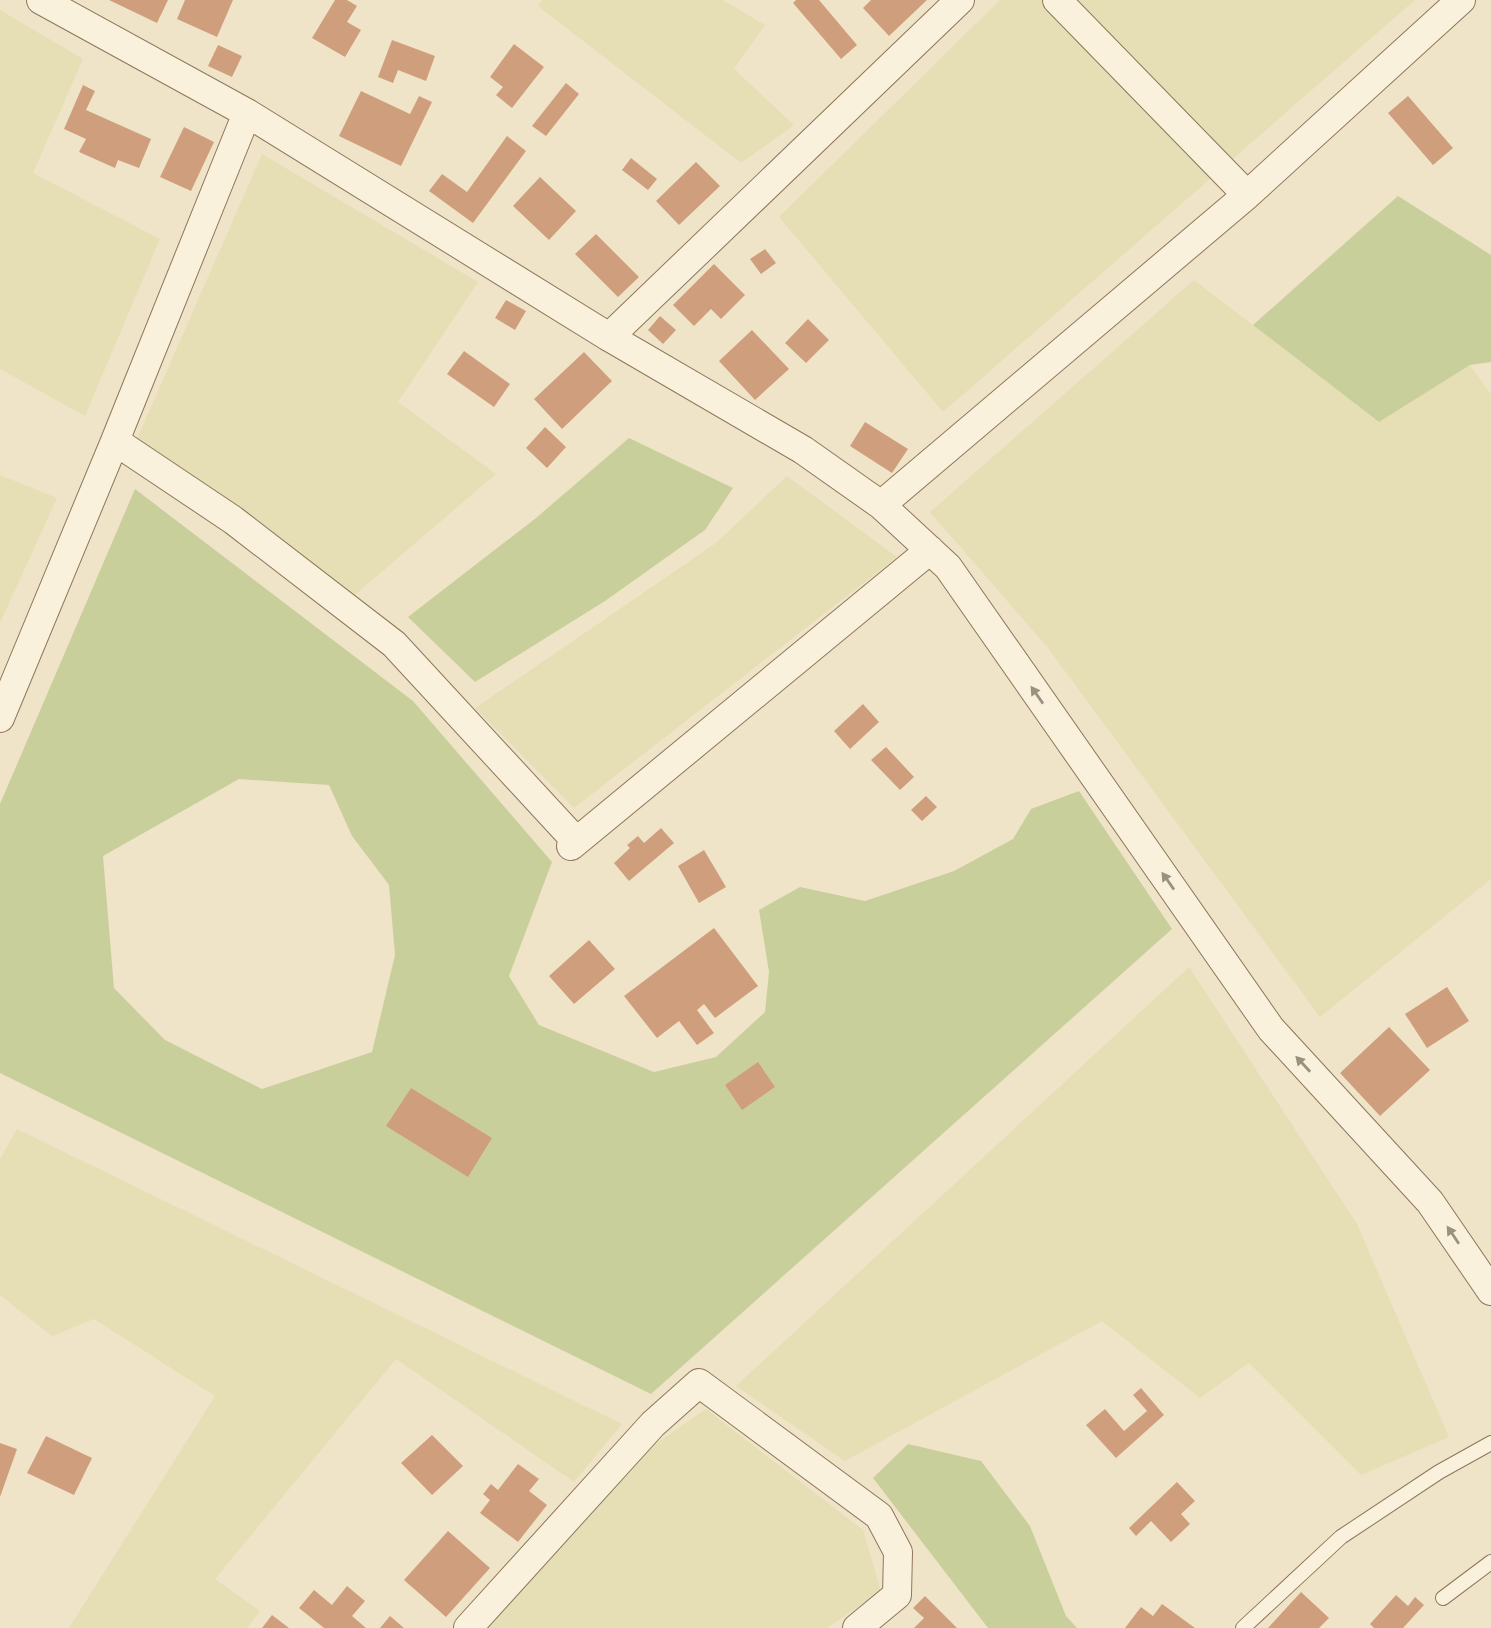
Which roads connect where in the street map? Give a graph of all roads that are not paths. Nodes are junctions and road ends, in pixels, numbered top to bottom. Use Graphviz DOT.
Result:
graph roads {
  1 [pos="41,0"];
  2 [pos="960,0"];
  3 [pos="1057,0"];
  4 [pos="1461,0"];
  5 [pos="247,113"];
  6 [pos="1247,195"];
  7 [pos="609,337"];
  8 [pos="115,441"];
  9 [pos="881,505"];
  10 [pos="930,550"];
  11 [pos="0,718"];
  12 [pos="1491,1291"];
  13 [pos="1491,1443"];
  14 [pos="1491,1562"];
  15 [pos="1443,1598"];
  16 [pos="468,1628"];
  17 [pos="857,1628"];
  18 [pos="1243,1628"];
  1 -- 5 [label="street"];
  2 -- 7 [label="street"];
  3 -- 6 [label="street"];
  4 -- 6 [label="street"];
  5 -- 7 [label="street"];
  5 -- 8 [label="street"];
  6 -- 9 [label="street"];
  7 -- 9 [label="street"];
  8 -- 10 [label="street"];
  8 -- 11 [label="street"];
  9 -- 10 [label="street"];
  12 -- 10 [label="street, one-way"];
  13 -- 18 [label="lane"];
  14 -- 15 [label="lane"];
  16 -- 17 [label="street"];
}
